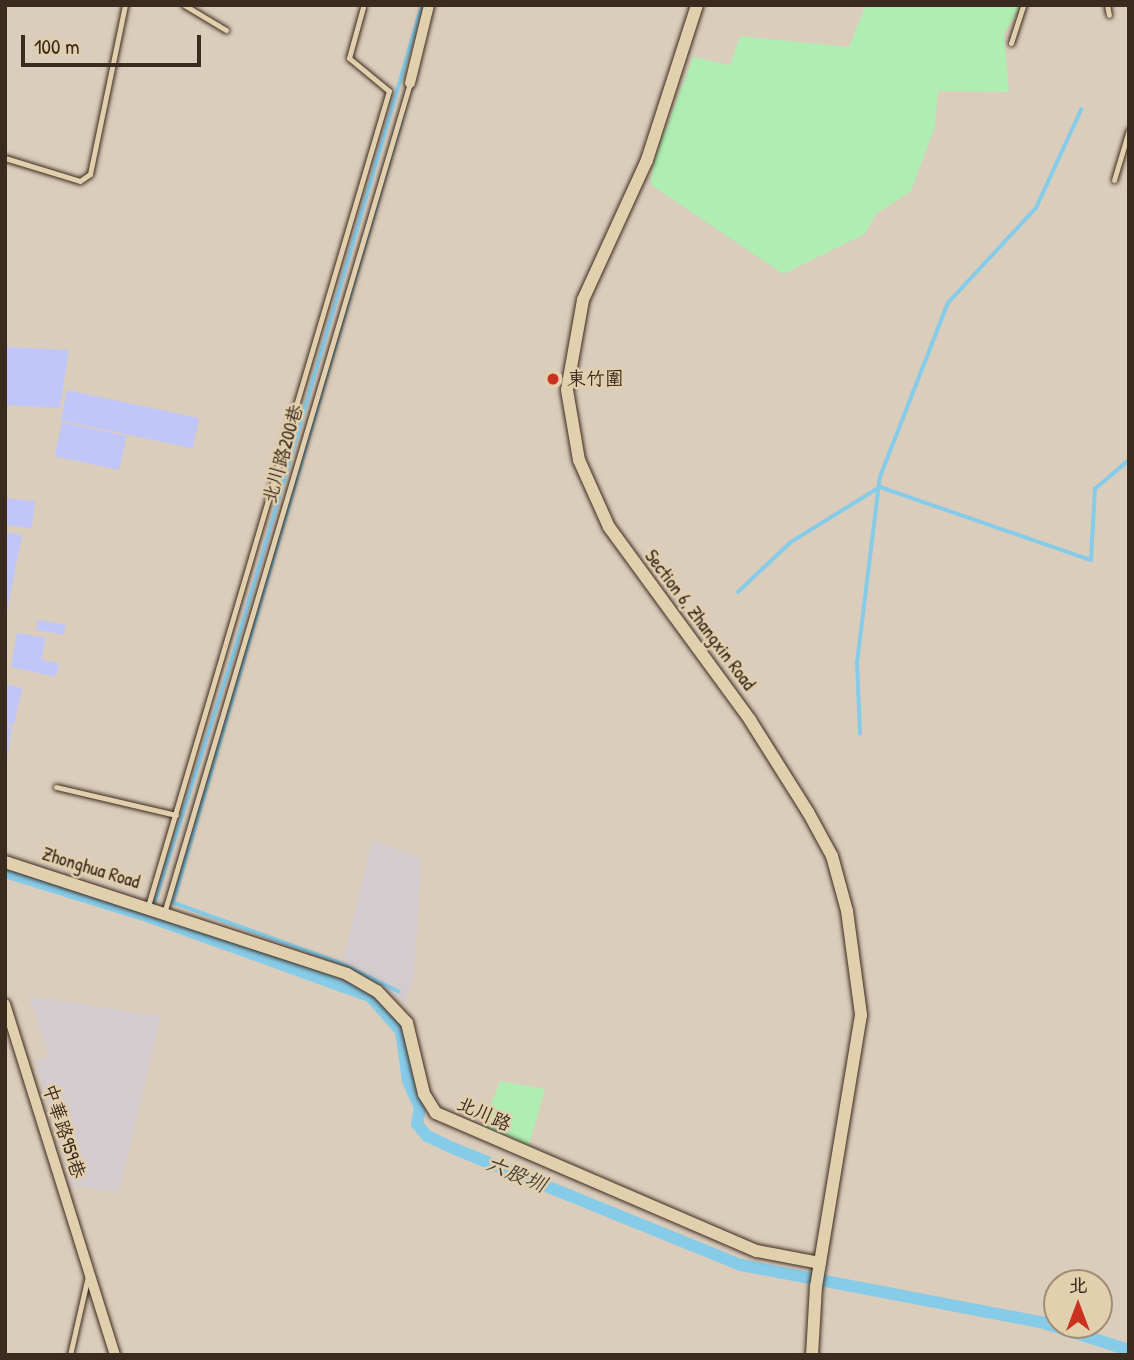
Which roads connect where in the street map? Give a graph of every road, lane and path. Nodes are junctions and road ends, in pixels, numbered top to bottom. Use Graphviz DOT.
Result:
graph roads {
  1 [pos="125,5"];
  2 [pos="184,5"];
  3 [pos="429,5"];
  4 [pos="697,5"];
  5 [pos="1023,5"];
  6 [pos="1107,5"];
  7 [pos="193,6"];
  8 [pos="363,7"];
  9 [pos="1109,15"];
  10 [pos="226,30"];
  11 [pos="1011,43"];
  12 [pos="410,83"];
  13 [pos="1129,130"];
  14 [pos="5,158"];
  15 [pos="1114,180"];
  16 [pos="56,787"];
  17 [pos="176,815"];
  18 [pos="5,862"];
  19 [pos="148,906"];
  20 [pos="165,910"];
  21 [pos="5,1004"];
  22 [pos="820,1263"];
  23 [pos="89,1269"];
  24 [pos="70,1355"];
  25 [pos="115,1355"];
  26 [pos="812,1355"];
  1 -- 14 [label="lane"];
  2 -- 7 [label="lane"];
  3 -- 12 [label="street, 北川路200巷"];
  4 -- 22 [label="street, Section 6, Zhangxin Road"];
  5 -- 11 [label="lane"];
  6 -- 9 [label="lane"];
  7 -- 10 [label="lane"];
  8 -- 17 [label="lane"];
  12 -- 20 [label="lane, 北川路200巷"];
  13 -- 15 [label="lane"];
  16 -- 17 [label="lane"];
  17 -- 19 [label="lane"];
  18 -- 19 [label="street, Zhonghua Road"];
  19 -- 20 [label="street, Zhonghua Road"];
  20 -- 22 [label="street, 北川路"];
  21 -- 23 [label="street, 中華路959巷"];
  22 -- 26 [label="street, Section 6, Zhangxin Road"];
  23 -- 24 [label="lane"];
  23 -- 25 [label="street, 中華路959巷"];
}
